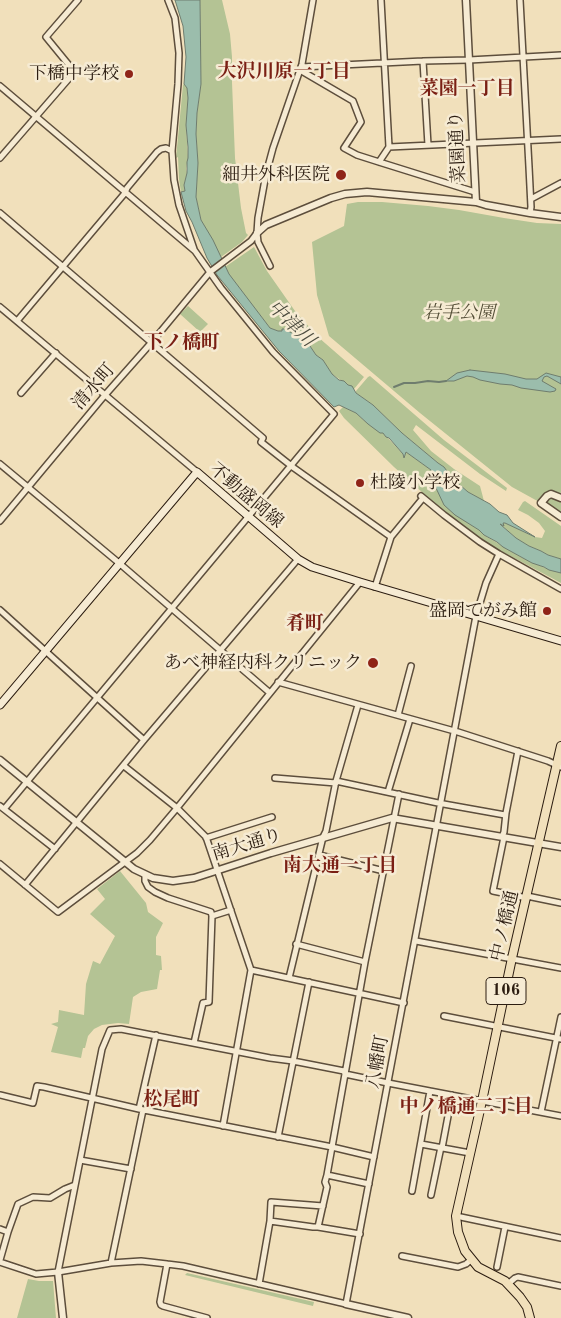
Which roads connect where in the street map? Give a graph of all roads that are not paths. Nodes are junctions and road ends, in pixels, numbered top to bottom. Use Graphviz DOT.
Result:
graph roads {
  1 [pos="78,0"];
  2 [pos="168,0"];
  3 [pos="313,0"];
  4 [pos="381,0"];
  5 [pos="466,0"];
  6 [pos="520,0"];
  7 [pos="561,54"];
  8 [pos="524,57"];
  9 [pos="469,60"];
  10 [pos="423,61"];
  11 [pos="385,63"];
  12 [pos="300,68"];
  13 [pos="0,86"];
  14 [pos="36,116"];
  15 [pos="561,139"];
  16 [pos="528,140"];
  17 [pos="473,143"];
  18 [pos="428,145"];
  19 [pos="389,147"];
  20 [pos="172,151"];
  21 [pos="0,158"];
  22 [pos="379,162"];
  23 [pos="561,183"];
  24 [pos="475,192"];
  25 [pos="125,193"];
  26 [pos="531,199"];
  27 [pos="476,202"];
  28 [pos="0,213"];
  29 [pos="530,213"];
  30 [pos="561,217"];
  31 [pos="256,233"];
  32 [pos="195,251"];
  33 [pos="63,266"];
  34 [pos="270,266"];
  35 [pos="211,271"];
  36 [pos="0,306"];
  37 [pos="17,320"];
  38 [pos="152,342"];
  39 [pos="56,353"];
  40 [pos="21,393"];
  41 [pos="105,395"];
  42 [pos="0,464"];
  43 [pos="291,466"];
  44 [pos="197,472"];
  45 [pos="28,487"];
  46 [pos="561,498"];
  47 [pos="249,517"];
  48 [pos="561,517"];
  49 [pos="0,522"];
  50 [pos="391,537"];
  51 [pos="500,554"];
  52 [pos="298,559"];
  53 [pos="120,564"];
  54 [pos="360,582"];
  55 [pos="375,587"];
  56 [pos="561,589"];
  57 [pos="172,609"];
  58 [pos="0,610"];
  59 [pos="476,616"];
  60 [pos="561,641"];
  61 [pos="46,650"];
  62 [pos="221,650"];
  63 [pos="411,666"];
  64 [pos="278,682"];
  65 [pos="270,693"];
  66 [pos="98,698"];
  67 [pos="0,705"];
  68 [pos="358,705"];
  69 [pos="398,715"];
  70 [pos="410,718"];
  71 [pos="455,732"];
  72 [pos="144,740"];
  73 [pos="561,746"];
  74 [pos="518,751"];
  75 [pos="0,760"];
  76 [pos="124,766"];
  77 [pos="559,766"];
  78 [pos="275,778"];
  79 [pos="27,782"];
  80 [pos="336,782"];
  81 [pos="388,792"];
  82 [pos="399,794"];
  83 [pos="441,803"];
  84 [pos="2,807"];
  85 [pos="177,808"];
  86 [pos="505,815"];
  87 [pos="272,817"];
  88 [pos="394,818"];
  89 [pos="77,823"];
  90 [pos="437,826"];
  91 [pos="323,837"];
  92 [pos="503,837"];
  93 [pos="206,838"];
  94 [pos="539,844"];
  95 [pos="561,847"];
  96 [pos="55,849"];
  97 [pos="319,855"];
  98 [pos="125,861"];
  99 [pos="0,864"];
  100 [pos="217,870"];
  101 [pos="384,872"];
  102 [pos="145,875"];
  103 [pos="25,885"];
  104 [pos="527,897"];
  105 [pos="561,903"];
  106 [pos="231,910"];
  107 [pos="212,916"];
  108 [pos="416,941"];
  109 [pos="296,944"];
  110 [pos="512,958"];
  111 [pos="366,962"];
  112 [pos="561,968"];
  113 [pos="251,970"];
  114 [pos="288,978"];
  115 [pos="309,982"];
  116 [pos="360,994"];
  117 [pos="404,1003"];
  118 [pos="444,1016"];
  119 [pos="561,1017"];
  120 [pos="498,1026"];
  121 [pos="156,1035"];
  122 [pos="559,1038"];
  123 [pos="194,1043"];
  124 [pos="236,1051"];
  125 [pos="293,1061"];
  126 [pos="346,1074"];
  127 [pos="388,1083"];
  128 [pos="430,1091"];
  129 [pos="0,1095"];
  130 [pos="452,1095"];
  131 [pos="92,1098"];
  132 [pos="482,1101"];
  133 [pos="141,1109"];
  134 [pos="541,1112"];
  135 [pos="561,1116"];
  136 [pos="223,1126"];
  137 [pos="278,1137"];
  138 [pos="421,1144"];
  139 [pos="332,1147"];
  140 [pos="441,1148"];
  141 [pos="470,1153"];
  142 [pos="374,1157"];
  143 [pos="80,1160"];
  144 [pos="130,1169"];
  145 [pos="327,1175"];
  146 [pos="369,1184"];
  147 [pos="75,1185"];
  148 [pos="412,1191"];
  149 [pos="431,1195"];
  150 [pos="322,1206"];
  151 [pos="456,1216"];
  152 [pos="270,1221"];
  153 [pos="318,1226"];
  154 [pos="505,1227"];
  155 [pos="0,1229"];
  156 [pos="8,1232"];
  157 [pos="360,1234"];
  158 [pos="561,1238"];
  159 [pos="402,1256"];
  160 [pos="472,1259"];
  161 [pos="0,1261"];
  162 [pos="111,1263"];
  163 [pos="167,1264"];
  164 [pos="497,1267"];
  165 [pos="58,1272"];
  166 [pos="258,1284"];
  167 [pos="508,1284"];
  168 [pos="561,1286"];
  169 [pos="346,1304"];
  170 [pos="63,1318"];
  171 [pos="207,1318"];
  172 [pos="408,1318"];
  173 [pos="530,1318"];
  1 -- 14 [label="street"];
  2 -- 20 [label="street"];
  3 -- 12 [label="street"];
  4 -- 11 [label="street"];
  5 -- 9 [label="street, 菜園通り"];
  6 -- 8 [label="street"];
  7 -- 8 [label="street"];
  8 -- 9 [label="street"];
  8 -- 16 [label="street"];
  9 -- 10 [label="street"];
  9 -- 17 [label="street, 菜園通り"];
  10 -- 11 [label="street"];
  10 -- 18 [label="street"];
  11 -- 12 [label="street"];
  11 -- 19 [label="street"];
  12 -- 22 [label="street"];
  12 -- 31 [label="street"];
  13 -- 14 [label="street"];
  14 -- 21 [label="street"];
  14 -- 25 [label="street"];
  15 -- 16 [label="street"];
  16 -- 17 [label="street"];
  16 -- 26 [label="street"];
  17 -- 18 [label="street"];
  17 -- 24 [label="street, 菜園通り"];
  18 -- 19 [label="street"];
  19 -- 22 [label="street"];
  20 -- 25 [label="street"];
  20 -- 32 [label="street"];
  22 -- 24 [label="street"];
  23 -- 26 [label="street"];
  24 -- 27 [label="street, 菜園通り"];
  25 -- 32 [label="street"];
  25 -- 33 [label="street"];
  26 -- 29 [label="street"];
  27 -- 29 [label="street"];
  27 -- 31 [label="street"];
  28 -- 33 [label="street"];
  29 -- 30 [label="street"];
  31 -- 34 [label="street"];
  31 -- 35 [label="street, 清水町"];
  32 -- 35 [label="street"];
  33 -- 37 [label="street"];
  33 -- 38 [label="street"];
  35 -- 38 [label="street, 清水町"];
  35 -- 43 [label="street"];
  36 -- 37 [label="street"];
  37 -- 39 [label="street"];
  38 -- 41 [label="street, 清水町"];
  38 -- 43 [label="street"];
  39 -- 40 [label="street"];
  39 -- 41 [label="street"];
  41 -- 44 [label="street"];
  41 -- 45 [label="street, 清水町"];
  42 -- 45 [label="street"];
  43 -- 47 [label="street"];
  43 -- 50 [label="street"];
  44 -- 47 [label="main road, 不動盛岡線"];
  44 -- 53 [label="main road, 不動盛岡線"];
  45 -- 49 [label="street, 清水町"];
  45 -- 53 [label="street"];
  46 -- 48 [label="street"];
  47 -- 52 [label="main road, 不動盛岡線"];
  47 -- 57 [label="street"];
  50 -- 51 [label="street"];
  50 -- 55 [label="street"];
  51 -- 56 [label="street"];
  51 -- 59 [label="street, 八幡町"];
  52 -- 54 [label="main road, 不動盛岡線"];
  52 -- 62 [label="street"];
  53 -- 57 [label="street"];
  53 -- 61 [label="main road, 不動盛岡線"];
  54 -- 55 [label="main road, 不動盛岡線"];
  54 -- 64 [label="street"];
  55 -- 59 [label="main road, 不動盛岡線"];
  57 -- 62 [label="street"];
  57 -- 66 [label="street"];
  58 -- 61 [label="street"];
  59 -- 60 [label="main road, 不動盛岡線"];
  59 -- 71 [label="street, 八幡町"];
  61 -- 66 [label="street"];
  61 -- 67 [label="main road, 不動盛岡線"];
  62 -- 65 [label="street"];
  62 -- 72 [label="street"];
  63 -- 69 [label="street"];
  64 -- 65 [label="street"];
  64 -- 68 [label="street"];
  65 -- 85 [label="street"];
  66 -- 72 [label="street"];
  66 -- 79 [label="street"];
  68 -- 69 [label="street"];
  68 -- 80 [label="street"];
  69 -- 70 [label="street"];
  70 -- 71 [label="street"];
  70 -- 81 [label="street"];
  71 -- 74 [label="street"];
  71 -- 83 [label="street, 八幡町"];
  72 -- 76 [label="street"];
  73 -- 77 [label="highway, 中ノ橋通 / 106"];
  74 -- 77 [label="street"];
  74 -- 86 [label="street"];
  75 -- 79 [label="street, 南大通り"];
  76 -- 85 [label="street"];
  76 -- 89 [label="street"];
  77 -- 94 [label="highway, 中ノ橋通 / 106"];
  78 -- 80 [label="street"];
  79 -- 84 [label="street"];
  79 -- 89 [label="street, 南大通り"];
  80 -- 81 [label="street"];
  80 -- 91 [label="street"];
  81 -- 82 [label="street"];
  82 -- 83 [label="street"];
  82 -- 88 [label="street"];
  83 -- 86 [label="street"];
  83 -- 90 [label="street, 八幡町"];
  84 -- 96 [label="street"];
  85 -- 93 [label="street"];
  85 -- 98 [label="street"];
  86 -- 92 [label="street"];
  87 -- 93 [label="street"];
  88 -- 90 [label="street, 南大通り"];
  88 -- 91 [label="street, 南大通り"];
  88 -- 101 [label="street"];
  89 -- 96 [label="street"];
  89 -- 98 [label="street, 南大通り"];
  90 -- 92 [label="street, 南大通り"];
  90 -- 108 [label="street, 八幡町"];
  91 -- 97 [label="street"];
  91 -- 100 [label="street, 南大通り"];
  92 -- 94 [label="street, 南大通り"];
  92 -- 104 [label="street"];
  93 -- 100 [label="street"];
  94 -- 95 [label="street, 南大通り"];
  94 -- 104 [label="highway, 中ノ橋通 / 106"];
  96 -- 103 [label="street"];
  97 -- 101 [label="street"];
  97 -- 109 [label="street"];
  98 -- 102 [label="street, 南大通り"];
  98 -- 103 [label="street"];
  99 -- 103 [label="street"];
  100 -- 102 [label="street, 南大通り"];
  100 -- 106 [label="street"];
  101 -- 111 [label="street"];
  102 -- 107 [label="street"];
  104 -- 105 [label="street"];
  104 -- 110 [label="highway, 中ノ橋通 / 106"];
  106 -- 107 [label="street"];
  106 -- 113 [label="street"];
  107 -- 123 [label="street"];
  108 -- 110 [label="street"];
  108 -- 117 [label="street, 八幡町"];
  109 -- 111 [label="street"];
  109 -- 114 [label="street"];
  110 -- 112 [label="street"];
  110 -- 120 [label="highway, 中ノ橋通 / 106"];
  111 -- 116 [label="street"];
  113 -- 114 [label="street"];
  113 -- 124 [label="street"];
  114 -- 115 [label="street"];
  115 -- 116 [label="street"];
  115 -- 125 [label="street"];
  116 -- 117 [label="street"];
  116 -- 126 [label="street"];
  117 -- 127 [label="street, 八幡町"];
  118 -- 120 [label="street"];
  119 -- 122 [label="street"];
  120 -- 122 [label="street"];
  120 -- 132 [label="highway, 中ノ橋通 / 106"];
  121 -- 123 [label="street"];
  121 -- 131 [label="street"];
  121 -- 133 [label="street"];
  122 -- 134 [label="street"];
  123 -- 124 [label="street"];
  124 -- 125 [label="street"];
  124 -- 136 [label="street"];
  125 -- 126 [label="street"];
  125 -- 137 [label="street"];
  126 -- 127 [label="street"];
  126 -- 139 [label="street"];
  127 -- 128 [label="street"];
  127 -- 142 [label="street, 八幡町"];
  128 -- 130 [label="street"];
  128 -- 138 [label="street"];
  129 -- 131 [label="street"];
  130 -- 132 [label="street"];
  130 -- 140 [label="street"];
  131 -- 133 [label="street"];
  131 -- 143 [label="street"];
  132 -- 134 [label="street"];
  132 -- 141 [label="highway, 中ノ橋通 / 106"];
  133 -- 136 [label="street"];
  133 -- 144 [label="street"];
  134 -- 135 [label="street"];
  136 -- 137 [label="street"];
  137 -- 139 [label="street"];
  138 -- 140 [label="street"];
  138 -- 148 [label="street"];
  139 -- 142 [label="street"];
  139 -- 145 [label="street"];
  140 -- 141 [label="street"];
  140 -- 149 [label="street"];
  141 -- 151 [label="highway, 中ノ橋通 / 106"];
  142 -- 146 [label="street, 八幡町"];
  143 -- 144 [label="street"];
  143 -- 147 [label="street"];
  144 -- 162 [label="street"];
  145 -- 146 [label="street"];
  145 -- 150 [label="street"];
  146 -- 157 [label="street, 八幡町"];
  147 -- 156 [label="street"];
  147 -- 165 [label="street"];
  150 -- 152 [label="street"];
  150 -- 153 [label="street"];
  151 -- 154 [label="street"];
  151 -- 160 [label="highway, 中ノ橋通 / 106"];
  152 -- 153 [label="street"];
  152 -- 166 [label="street"];
  153 -- 157 [label="street"];
  154 -- 158 [label="street"];
  154 -- 164 [label="street"];
  155 -- 156 [label="street"];
  156 -- 161 [label="street"];
  157 -- 169 [label="street, 八幡町"];
  159 -- 160 [label="street"];
  160 -- 167 [label="highway, 中ノ橋通 / 106"];
  161 -- 165 [label="street"];
  162 -- 163 [label="street"];
  162 -- 165 [label="street"];
  163 -- 166 [label="street"];
  163 -- 171 [label="street"];
  165 -- 170 [label="street"];
  166 -- 169 [label="street"];
  167 -- 168 [label="street"];
  167 -- 173 [label="highway, 中ノ橋通 / 106"];
  169 -- 172 [label="street"];
}
